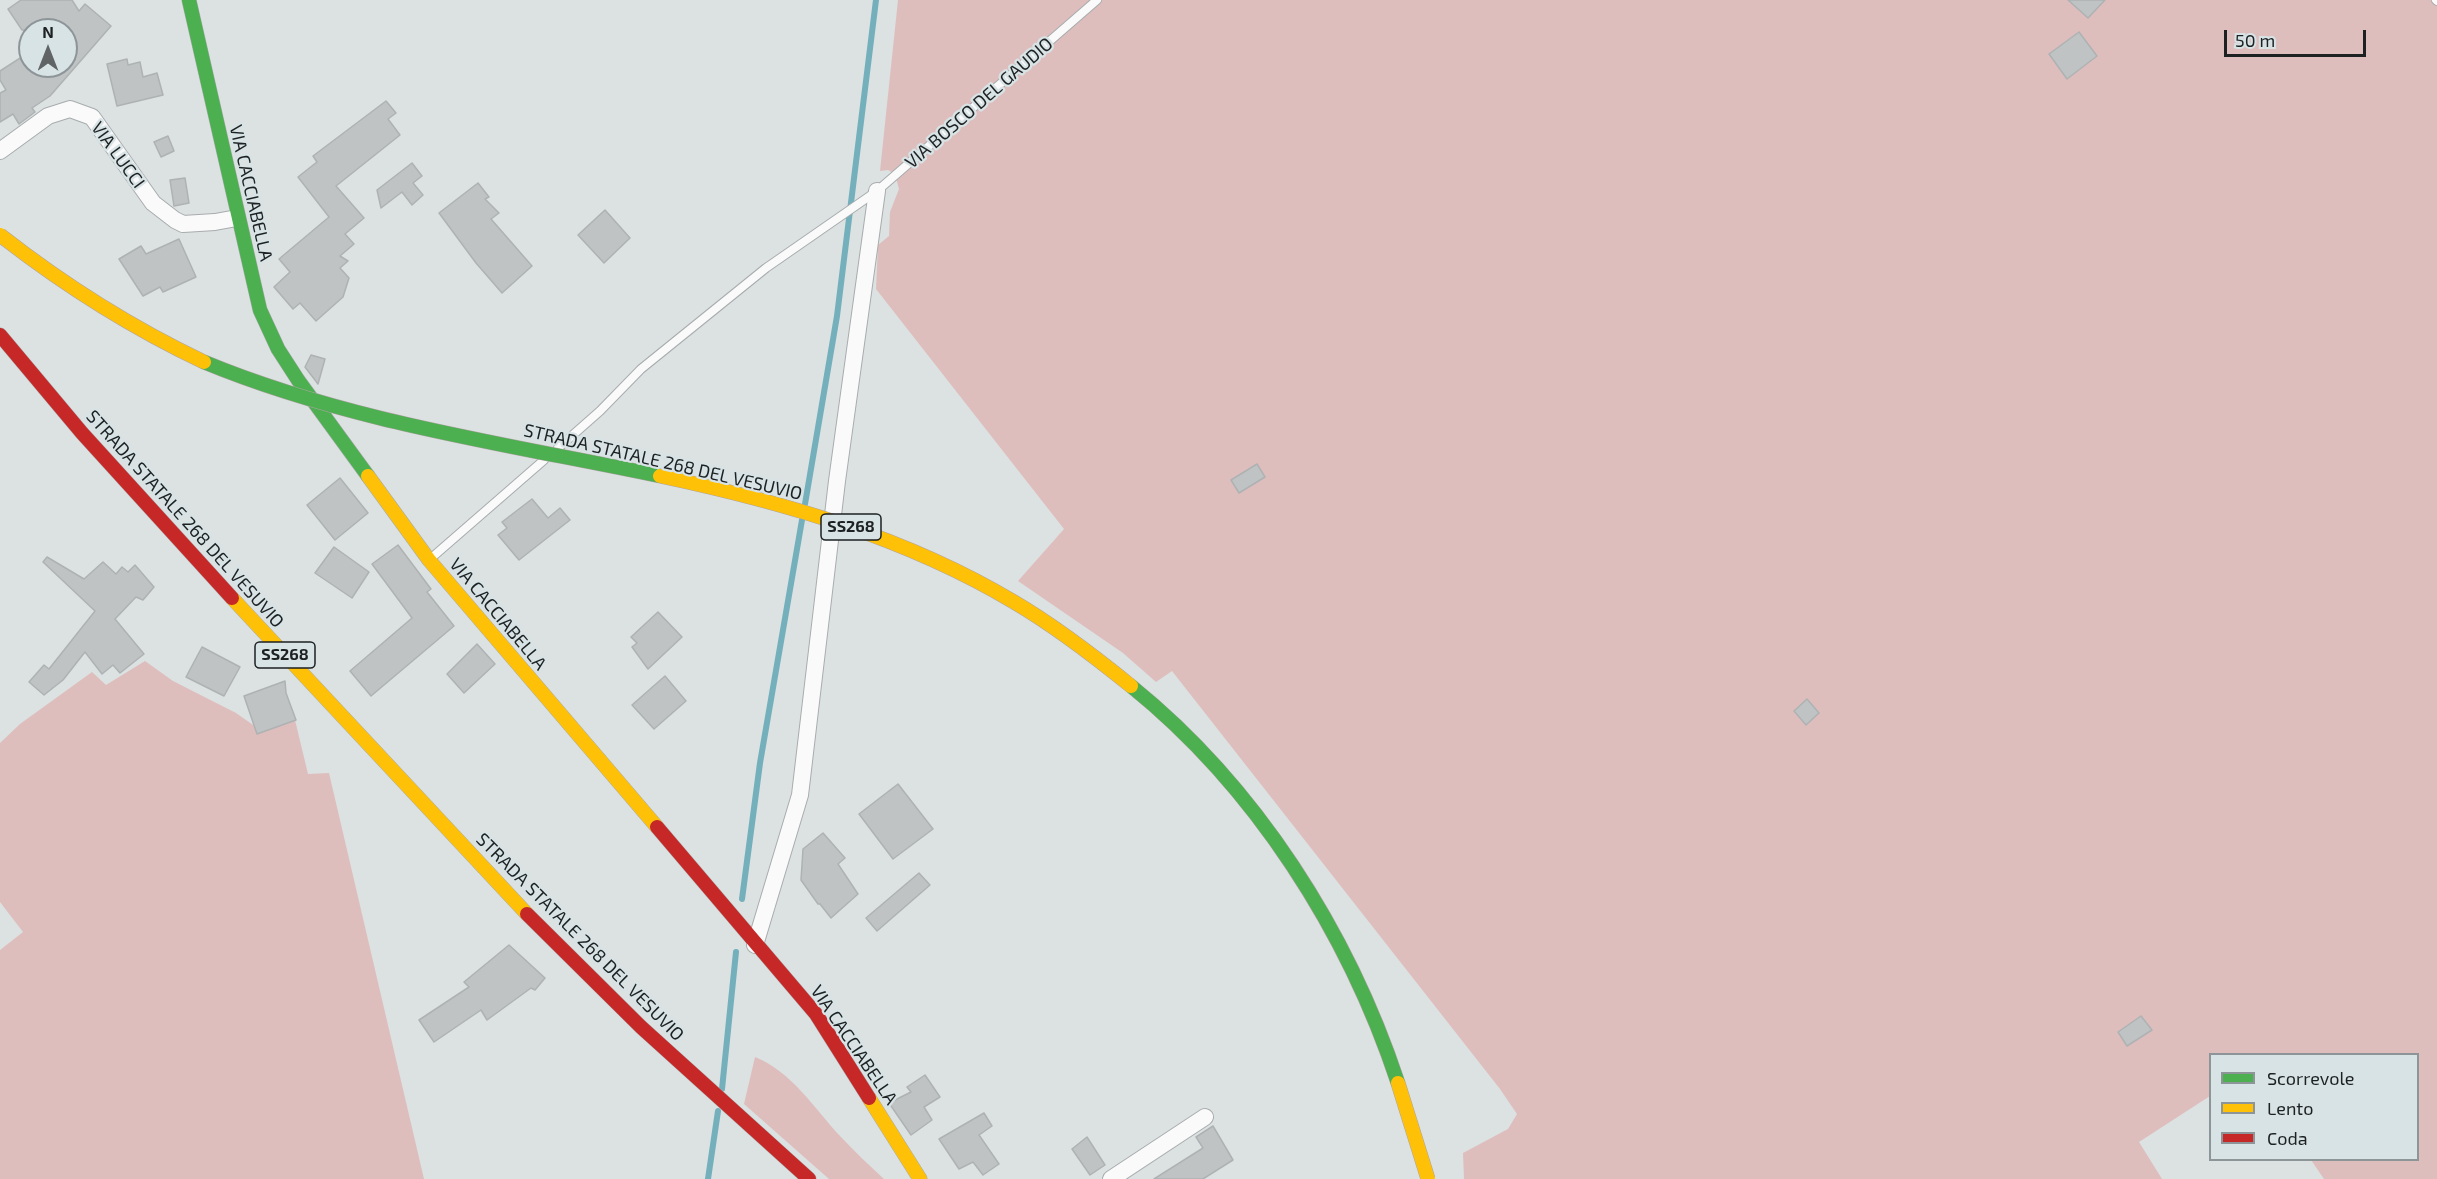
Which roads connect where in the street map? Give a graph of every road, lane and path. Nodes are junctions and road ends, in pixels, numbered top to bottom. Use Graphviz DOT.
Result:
graph roads {
  1 [pos="189,0"];
  2 [pos="1097,0"];
  3 [pos="0,151"];
  4 [pos="877,191"];
  5 [pos="237,218"];
  6 [pos="0,235"];
  7 [pos="0,335"];
  8 [pos="429,560"];
  9 [pos="756,945"];
  10 [pos="1205,1117"];
  11 [pos="809,1179"];
  12 [pos="920,1179"];
  13 [pos="1111,1179"];
  14 [pos="1428,1179"];
  1 -- 5 [label="main road, VIA CACCIABELLA"];
  2 -- 4 [label="lane, VIA BOSCO DEL GAUDIO"];
  3 -- 5 [label="street, VIA LUCCI"];
  4 -- 8 [label="lane, VIA BOSCO DEL GAUDIO"];
  4 -- 9 [label="street"];
  5 -- 8 [label="main road, VIA CACCIABELLA"];
  6 -- 14 [label="main road, STRADA STATALE 268 DEL VESUVIO / SS268, bridge"];
  7 -- 11 [label="main road, STRADA STATALE 268 DEL VESUVIO / SS268"];
  8 -- 9 [label="main road, VIA CACCIABELLA"];
  9 -- 12 [label="main road, VIA CACCIABELLA"];
  10 -- 13 [label="street"];
}
